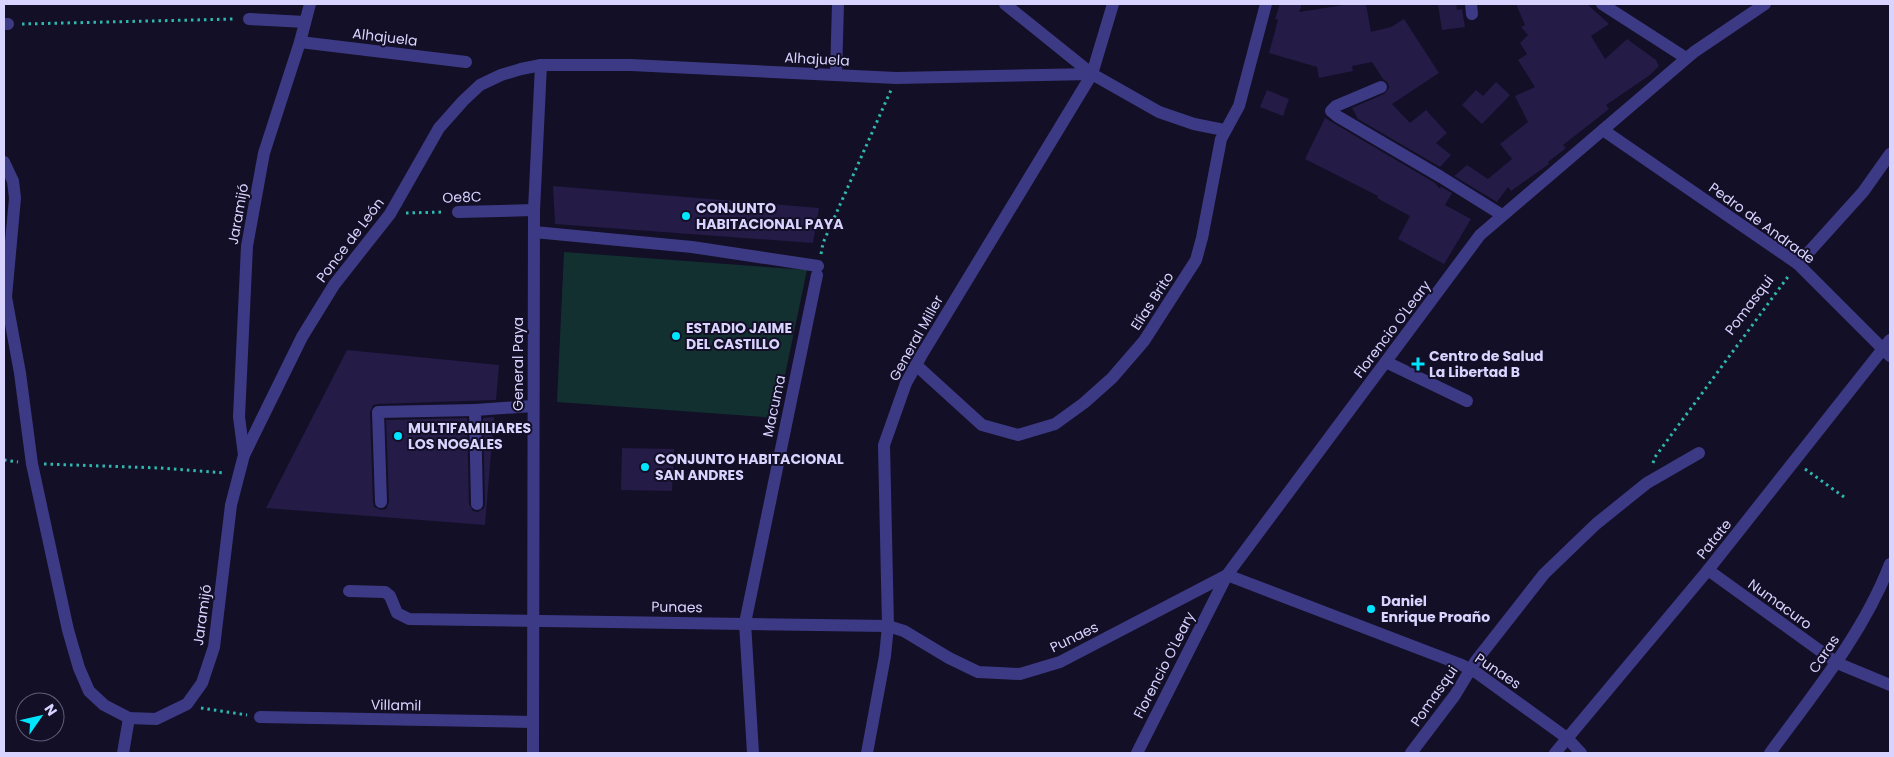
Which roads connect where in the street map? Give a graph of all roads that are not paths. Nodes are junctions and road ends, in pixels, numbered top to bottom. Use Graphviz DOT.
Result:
graph roads {
  1 [pos="310,4"];
  2 [pos="838,4"];
  3 [pos="1005,4"];
  4 [pos="1112,4"];
  5 [pos="1266,4"];
  6 [pos="1602,4"];
  7 [pos="1765,4"];
  8 [pos="248,19"];
  9 [pos="305,22"];
  10 [pos="300,42"];
  11 [pos="1686,58"];
  12 [pos="466,62"];
  13 [pos="541,65"];
  14 [pos="1092,74"];
  15 [pos="836,75"];
  16 [pos="1381,87"];
  17 [pos="1224,130"];
  18 [pos="1603,130"];
  19 [pos="1890,154"];
  20 [pos="4,162"];
  21 [pos="534,210"];
  22 [pos="458,212"];
  23 [pos="1502,215"];
  24 [pos="534,232"];
  25 [pos="1798,264"];
  26 [pos="1888,349"];
  27 [pos="1386,362"];
  28 [pos="916,365"];
  29 [pos="1467,401"];
  30 [pos="533,406"];
  31 [pos="475,410"];
  32 [pos="1699,453"];
  33 [pos="244,455"];
  34 [pos="381,502"];
  35 [pos="477,504"];
  36 [pos="1890,564"];
  37 [pos="1708,570"];
  38 [pos="1227,575"];
  39 [pos="349,591"];
  40 [pos="532,620"];
  41 [pos="745,623"];
  42 [pos="888,626"];
  43 [pos="1837,663"];
  44 [pos="1470,670"];
  45 [pos="1890,685"];
  46 [pos="260,717"];
  47 [pos="129,718"];
  48 [pos="532,722"];
  49 [pos="1567,738"];
  50 [pos="123,753"];
  51 [pos="533,753"];
  52 [pos="753,753"];
  53 [pos="867,753"];
  54 [pos="1137,753"];
  55 [pos="1411,753"];
  56 [pos="1555,753"];
  57 [pos="1581,753"];
  58 [pos="1770,753"];
  1 -- 9 [label="street, Jaramijó"];
  2 -- 15 [label="street"];
  3 -- 14 [label="street"];
  4 -- 14 [label="street, General Miller"];
  5 -- 17 [label="street, Elías Brito"];
  6 -- 11 [label="street"];
  7 -- 11 [label="street, Florencio O'Leary"];
  8 -- 9 [label="street"];
  9 -- 10 [label="street, Jaramijó"];
  10 -- 12 [label="street, Alhajuela"];
  10 -- 33 [label="street, Jaramijó"];
  11 -- 18 [label="street, Florencio O'Leary"];
  13 -- 15 [label="street, Alhajuela"];
  13 -- 21 [label="street, General Paya"];
  13 -- 33 [label="street, Ponce de León"];
  14 -- 15 [label="street, Alhajuela"];
  14 -- 17 [label="street"];
  14 -- 28 [label="street, General Miller"];
  16 -- 23 [label="street"];
  17 -- 28 [label="street, Elías Brito"];
  18 -- 23 [label="street, Florencio O'Leary"];
  18 -- 25 [label="street, Pedro de Andrade"];
  19 -- 25 [label="street"];
  20 -- 47 [label="street"];
  21 -- 22 [label="street, Oe8C"];
  21 -- 24 [label="street, General Paya"];
  23 -- 27 [label="street, Florencio O'Leary"];
  24 -- 30 [label="street, General Paya"];
  24 -- 41 [label="street, Macuma"];
  25 -- 26 [label="street, Pedro de Andrade"];
  26 -- 37 [label="street, Patate"];
  27 -- 29 [label="street"];
  27 -- 38 [label="street, Florencio O'Leary"];
  28 -- 42 [label="street, General Miller"];
  30 -- 31 [label="street"];
  30 -- 40 [label="street, General Paya"];
  31 -- 34 [label="street"];
  31 -- 35 [label="street"];
  32 -- 44 [label="street, Pomasqui"];
  33 -- 47 [label="street, Jaramijó"];
  36 -- 43 [label="street, Caras"];
  37 -- 43 [label="street, Numacuro"];
  37 -- 49 [label="street, Patate"];
  38 -- 42 [label="street, Punaes"];
  38 -- 44 [label="street, Punaes"];
  38 -- 54 [label="street, Florencio O'Leary"];
  39 -- 40 [label="street, Punaes"];
  40 -- 41 [label="street, Punaes"];
  40 -- 48 [label="street, General Paya"];
  41 -- 42 [label="street, Punaes"];
  41 -- 52 [label="street, Macuma"];
  42 -- 53 [label="street, General Miller"];
  43 -- 45 [label="street, Numacuro"];
  43 -- 58 [label="street, Caras"];
  44 -- 49 [label="street, Punaes"];
  44 -- 55 [label="street, Pomasqui"];
  46 -- 48 [label="street, Villamil"];
  47 -- 50 [label="street"];
  48 -- 51 [label="street, General Paya"];
  49 -- 56 [label="street, Patate"];
  49 -- 57 [label="street, Punaes"];
}
